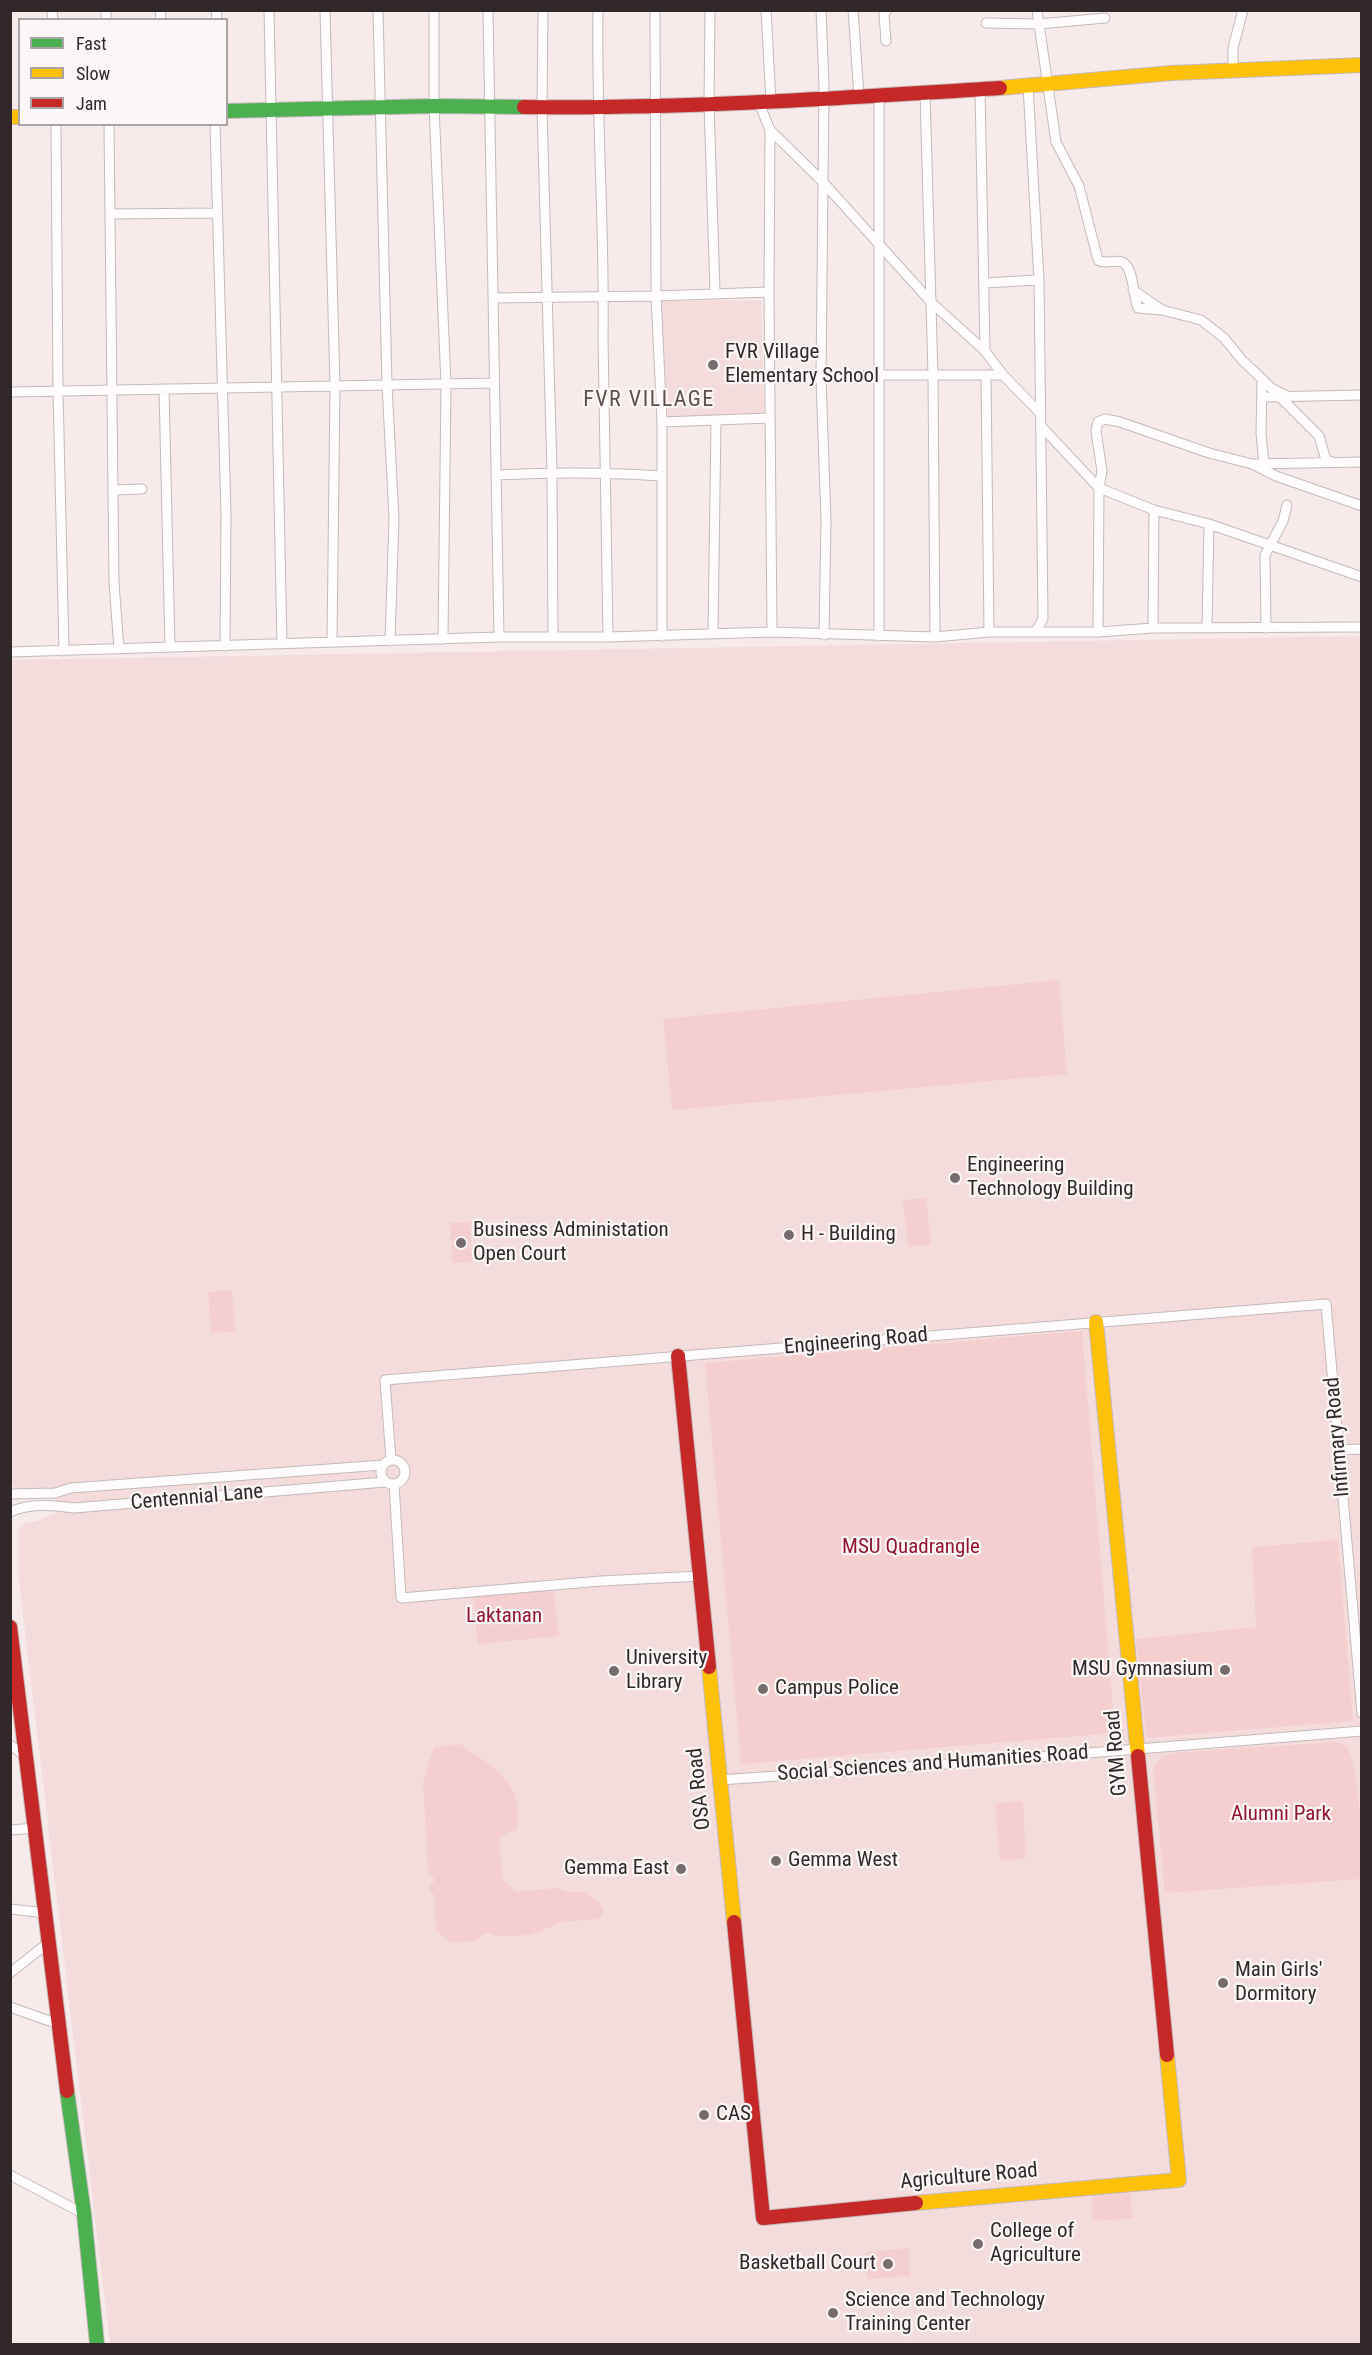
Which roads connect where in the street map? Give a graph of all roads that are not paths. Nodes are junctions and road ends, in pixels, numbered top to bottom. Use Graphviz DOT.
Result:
graph roads {
  1 [pos="269,10"];
  2 [pos="324,10"];
  3 [pos="378,10"];
  4 [pos="434,10"];
  5 [pos="488,10"];
  6 [pos="543,10"];
  7 [pos="598,10"];
  8 [pos="655,10"];
  9 [pos="710,10"];
  10 [pos="766,10"];
  11 [pos="821,10"];
  12 [pos="853,10"];
  13 [pos="887,10"];
  14 [pos="1037,10"];
  15 [pos="1243,10"];
  16 [pos="1106,18"];
  17 [pos="986,23"];
  18 [pos="1038,24"];
  19 [pos="886,41"];
  20 [pos="1362,65"];
  21 [pos="1233,71"];
  22 [pos="1048,83"];
  23 [pos="1028,86"];
  24 [pos="980,89"];
  25 [pos="925,93"];
  26 [pos="859,96"];
  27 [pos="879,96"];
  28 [pos="823,99"];
  29 [pos="765,103"];
  30 [pos="709,104"];
  31 [pos="434,106"];
  32 [pos="654,107"];
  33 [pos="326,108"];
  34 [pos="381,108"];
  35 [pos="490,108"];
  36 [pos="542,108"];
  37 [pos="598,108"];
  38 [pos="272,110"];
  39 [pos="228,111"];
  40 [pos="56,126"];
  41 [pos="108,126"];
  42 [pos="215,126"];
  43 [pos="770,130"];
  44 [pos="822,181"];
  45 [pos="217,213"];
  46 [pos="110,214"];
  47 [pos="878,244"];
  48 [pos="1039,280"];
  49 [pos="984,283"];
  50 [pos="715,292"];
  51 [pos="769,292"];
  52 [pos="605,296"];
  53 [pos="656,296"];
  54 [pos="493,298"];
  55 [pos="548,298"];
  56 [pos="931,302"];
  57 [pos="985,351"];
  58 [pos="881,375"];
  59 [pos="933,375"];
  60 [pos="1003,375"];
  61 [pos="986,376"];
  62 [pos="821,378"];
  63 [pos="770,379"];
  64 [pos="1262,379"];
  65 [pos="493,383"];
  66 [pos="446,384"];
  67 [pos="387,385"];
  68 [pos="335,386"];
  69 [pos="276,387"];
  70 [pos="222,388"];
  71 [pos="164,389"];
  72 [pos="111,390"];
  73 [pos="58,391"];
  74 [pos="10,392"];
  75 [pos="1362,395"];
  76 [pos="1263,397"];
  77 [pos="1284,397"];
  78 [pos="1041,414"];
  79 [pos="770,418"];
  80 [pos="716,421"];
  81 [pos="662,422"];
  82 [pos="1041,426"];
  83 [pos="1362,462"];
  84 [pos="1338,463"];
  85 [pos="1252,464"];
  86 [pos="1264,464"];
  87 [pos="552,472"];
  88 [pos="606,472"];
  89 [pos="496,475"];
  90 [pos="662,476"];
  91 [pos="1099,488"];
  92 [pos="142,489"];
  93 [pos="114,490"];
  94 [pos="1287,505"];
  95 [pos="1362,506"];
  96 [pos="1154,510"];
  97 [pos="1209,524"];
  98 [pos="1268,546"];
  99 [pos="1362,577"];
  100 [pos="1044,619"];
  101 [pos="1208,627"];
  102 [pos="1266,627"];
  103 [pos="1362,627"];
  104 [pos="1153,628"];
  105 [pos="1036,631"];
  106 [pos="772,632"];
  107 [pos="989,632"];
  108 [pos="1052,632"];
  109 [pos="1098,632"];
  110 [pos="713,634"];
  111 [pos="824,635"];
  112 [pos="553,636"];
  113 [pos="662,636"];
  114 [pos="879,636"];
  115 [pos="499,637"];
  116 [pos="608,637"];
  117 [pos="935,637"];
  118 [pos="443,639"];
  119 [pos="390,640"];
  120 [pos="332,642"];
  121 [pos="282,644"];
  122 [pos="225,646"];
  123 [pos="170,647"];
  124 [pos="119,649"];
  125 [pos="64,651"];
  126 [pos="10,652"];
  127 [pos="1326,1304"];
  128 [pos="1096,1322"];
  129 [pos="678,1356"];
  130 [pos="1362,1449"];
  131 [pos="1339,1450"];
  132 [pos="387,1462"];
  133 [pos="295,1471"];
  134 [pos="217,1477"];
  135 [pos="131,1483"];
  136 [pos="390,1483"];
  137 [pos="71,1488"];
  138 [pos="296,1490"];
  139 [pos="40,1494"];
  140 [pos="15,1495"];
  141 [pos="218,1496"];
  142 [pos="133,1503"];
  143 [pos="41,1506"];
  144 [pos="20,1508"];
  145 [pos="74,1508"];
  146 [pos="10,1512"];
  147 [pos="700,1576"];
  148 [pos="11,1633"];
  149 [pos="1362,1713"];
  150 [pos="1362,1731"];
  151 [pos="10,1745"];
  152 [pos="1137,1749"];
  153 [pos="27,1757"];
  154 [pos="720,1780"];
  155 [pos="36,1828"];
  156 [pos="10,1830"];
  157 [pos="10,1909"];
  158 [pos="46,1913"];
  159 [pos="48,1943"];
  160 [pos="10,1973"];
  161 [pos="10,2007"];
  162 [pos="58,2024"];
  163 [pos="10,2175"];
  164 [pos="1179,2180"];
  165 [pos="84,2214"];
  166 [pos="763,2218"];
  167 [pos="97,2344"];
  1 -- 38 [label="street"];
  2 -- 33 [label="street"];
  3 -- 34 [label="street"];
  4 -- 31 [label="street"];
  5 -- 35 [label="street"];
  6 -- 36 [label="street"];
  7 -- 37 [label="street"];
  8 -- 32 [label="street"];
  9 -- 30 [label="street"];
  10 -- 29 [label="street"];
  11 -- 28 [label="street"];
  12 -- 26 [label="street"];
  13 -- 19 [label="street"];
  14 -- 18 [label="street"];
  15 -- 21 [label="street"];
  16 -- 18 [label="street"];
  17 -- 18 [label="street"];
  18 -- 22 [label="street"];
  20 -- 21 [label="street"];
  21 -- 22 [label="street"];
  22 -- 23 [label="street"];
  22 -- 64 [label="street"];
  23 -- 24 [label="street"];
  23 -- 48 [label="street"];
  24 -- 25 [label="street"];
  24 -- 49 [label="street"];
  25 -- 27 [label="street"];
  25 -- 56 [label="street"];
  26 -- 27 [label="street"];
  26 -- 28 [label="street"];
  27 -- 47 [label="street"];
  28 -- 29 [label="street"];
  28 -- 44 [label="street"];
  29 -- 30 [label="street"];
  29 -- 43 [label="street"];
  30 -- 32 [label="street"];
  30 -- 50 [label="street"];
  31 -- 34 [label="street"];
  31 -- 35 [label="street"];
  31 -- 66 [label="street"];
  32 -- 37 [label="street"];
  32 -- 53 [label="street"];
  33 -- 34 [label="street"];
  33 -- 38 [label="street"];
  33 -- 68 [label="street"];
  34 -- 67 [label="street"];
  35 -- 36 [label="street"];
  35 -- 54 [label="street"];
  36 -- 37 [label="street"];
  36 -- 55 [label="street"];
  37 -- 52 [label="street"];
  38 -- 39 [label="street"];
  38 -- 69 [label="street"];
  40 -- 73 [label="street"];
  41 -- 46 [label="street"];
  42 -- 45 [label="street"];
  43 -- 44 [label="street"];
  43 -- 51 [label="street"];
  44 -- 47 [label="street"];
  44 -- 62 [label="street"];
  45 -- 46 [label="street"];
  45 -- 70 [label="street"];
  46 -- 72 [label="street"];
  47 -- 56 [label="street"];
  47 -- 58 [label="street"];
  48 -- 49 [label="street"];
  48 -- 78 [label="street"];
  49 -- 57 [label="street"];
  50 -- 51 [label="street"];
  50 -- 53 [label="street"];
  51 -- 63 [label="street"];
  52 -- 53 [label="street"];
  52 -- 55 [label="street"];
  52 -- 88 [label="street"];
  53 -- 81 [label="street"];
  54 -- 55 [label="street"];
  54 -- 65 [label="street"];
  55 -- 87 [label="street"];
  56 -- 57 [label="street"];
  56 -- 59 [label="street"];
  57 -- 60 [label="street"];
  58 -- 59 [label="street"];
  58 -- 62 [label="street"];
  58 -- 114 [label="street"];
  59 -- 61 [label="street"];
  59 -- 117 [label="street"];
  60 -- 61 [label="street"];
  60 -- 78 [label="street"];
  61 -- 107 [label="street"];
  62 -- 63 [label="street"];
  62 -- 111 [label="street"];
  63 -- 79 [label="street"];
  64 -- 76 [label="street"];
  64 -- 77 [label="street"];
  65 -- 66 [label="street"];
  65 -- 89 [label="street"];
  66 -- 67 [label="street"];
  66 -- 118 [label="street"];
  67 -- 68 [label="street"];
  67 -- 119 [label="street"];
  68 -- 69 [label="street"];
  68 -- 120 [label="street"];
  69 -- 70 [label="street"];
  69 -- 121 [label="street"];
  70 -- 71 [label="street"];
  70 -- 122 [label="street"];
  71 -- 72 [label="street"];
  71 -- 123 [label="street"];
  72 -- 73 [label="street"];
  72 -- 93 [label="street"];
  73 -- 74 [label="street"];
  73 -- 125 [label="street"];
  75 -- 77 [label="street"];
  76 -- 77 [label="street"];
  76 -- 86 [label="street"];
  77 -- 84 [label="street"];
  78 -- 82 [label="street"];
  79 -- 80 [label="street"];
  79 -- 106 [label="street"];
  80 -- 81 [label="street"];
  80 -- 110 [label="street"];
  81 -- 90 [label="street"];
  82 -- 91 [label="street"];
  82 -- 100 [label="street"];
  83 -- 84 [label="street"];
  84 -- 86 [label="street"];
  85 -- 86 [label="street"];
  85 -- 91 [label="street"];
  85 -- 95 [label="street"];
  87 -- 88 [label="street"];
  87 -- 89 [label="street"];
  87 -- 112 [label="street"];
  88 -- 90 [label="street"];
  88 -- 116 [label="street"];
  89 -- 115 [label="street"];
  90 -- 113 [label="street"];
  91 -- 96 [label="street"];
  91 -- 109 [label="street"];
  92 -- 93 [label="street"];
  93 -- 124 [label="street"];
  94 -- 98 [label="street"];
  96 -- 97 [label="street"];
  96 -- 104 [label="street"];
  97 -- 98 [label="street"];
  97 -- 101 [label="street"];
  98 -- 99 [label="street"];
  98 -- 102 [label="street"];
  100 -- 105 [label="street"];
  100 -- 108 [label="street"];
  101 -- 102 [label="street"];
  101 -- 104 [label="street"];
  102 -- 103 [label="street"];
  104 -- 109 [label="street"];
  105 -- 107 [label="street"];
  105 -- 108 [label="street"];
  106 -- 110 [label="street"];
  106 -- 111 [label="street"];
  107 -- 117 [label="street"];
  108 -- 109 [label="street"];
  110 -- 113 [label="street"];
  111 -- 114 [label="street"];
  112 -- 115 [label="street"];
  112 -- 116 [label="street"];
  113 -- 116 [label="street"];
  114 -- 117 [label="street"];
  115 -- 118 [label="street"];
  118 -- 119 [label="street"];
  119 -- 120 [label="street"];
  120 -- 121 [label="street"];
  121 -- 122 [label="street"];
  122 -- 123 [label="street"];
  123 -- 124 [label="street"];
  124 -- 125 [label="street"];
  125 -- 126 [label="street"];
  127 -- 128 [label="street, Engineering Road"];
  127 -- 131 [label="street, Infirmary Road"];
  128 -- 129 [label="street, Engineering Road"];
  128 -- 152 [label="street, GYM Road"];
  129 -- 132 [label="street, Engineering Road"];
  129 -- 147 [label="street, OSA Road"];
  130 -- 131 [label="street"];
  131 -- 149 [label="street, Infirmary Road"];
  132 -- 133 [label="street, Centennial Lane"];
  132 -- 136 [label="street"];
  132 -- 136 [label="street"];
  133 -- 134 [label="street, Centennial Lane"];
  133 -- 138 [label="street"];
  134 -- 135 [label="street, Centennial Lane"];
  134 -- 141 [label="street"];
  135 -- 137 [label="street, Centennial Lane"];
  135 -- 142 [label="street"];
  136 -- 138 [label="street, Centennial Lane"];
  136 -- 147 [label="street"];
  137 -- 139 [label="street, Centennial Lane"];
  137 -- 145 [label="street"];
  138 -- 141 [label="street, Centennial Lane"];
  139 -- 140 [label="street, Centennial Lane"];
  139 -- 143 [label="street"];
  140 -- 144 [label="street"];
  141 -- 142 [label="street, Centennial Lane"];
  142 -- 145 [label="street, Centennial Lane"];
  143 -- 144 [label="street, Centennial Lane"];
  143 -- 145 [label="street, Centennial Lane"];
  144 -- 146 [label="street, Centennial Lane"];
  147 -- 154 [label="street, OSA Road"];
  148 -- 153 [label="street"];
  150 -- 152 [label="street, Social Sciences and Humanities Road"];
  151 -- 153 [label="street"];
  152 -- 154 [label="street, Social Sciences and Humanities Road"];
  152 -- 164 [label="street, GYM Road"];
  153 -- 155 [label="street"];
  154 -- 166 [label="street, OSA Road"];
  155 -- 156 [label="street"];
  155 -- 158 [label="street"];
  157 -- 158 [label="street"];
  158 -- 159 [label="street"];
  159 -- 160 [label="street"];
  159 -- 162 [label="street"];
  161 -- 162 [label="street"];
  162 -- 165 [label="street"];
  163 -- 165 [label="street"];
  164 -- 166 [label="street, Agriculture Road"];
  165 -- 167 [label="street"];
}
